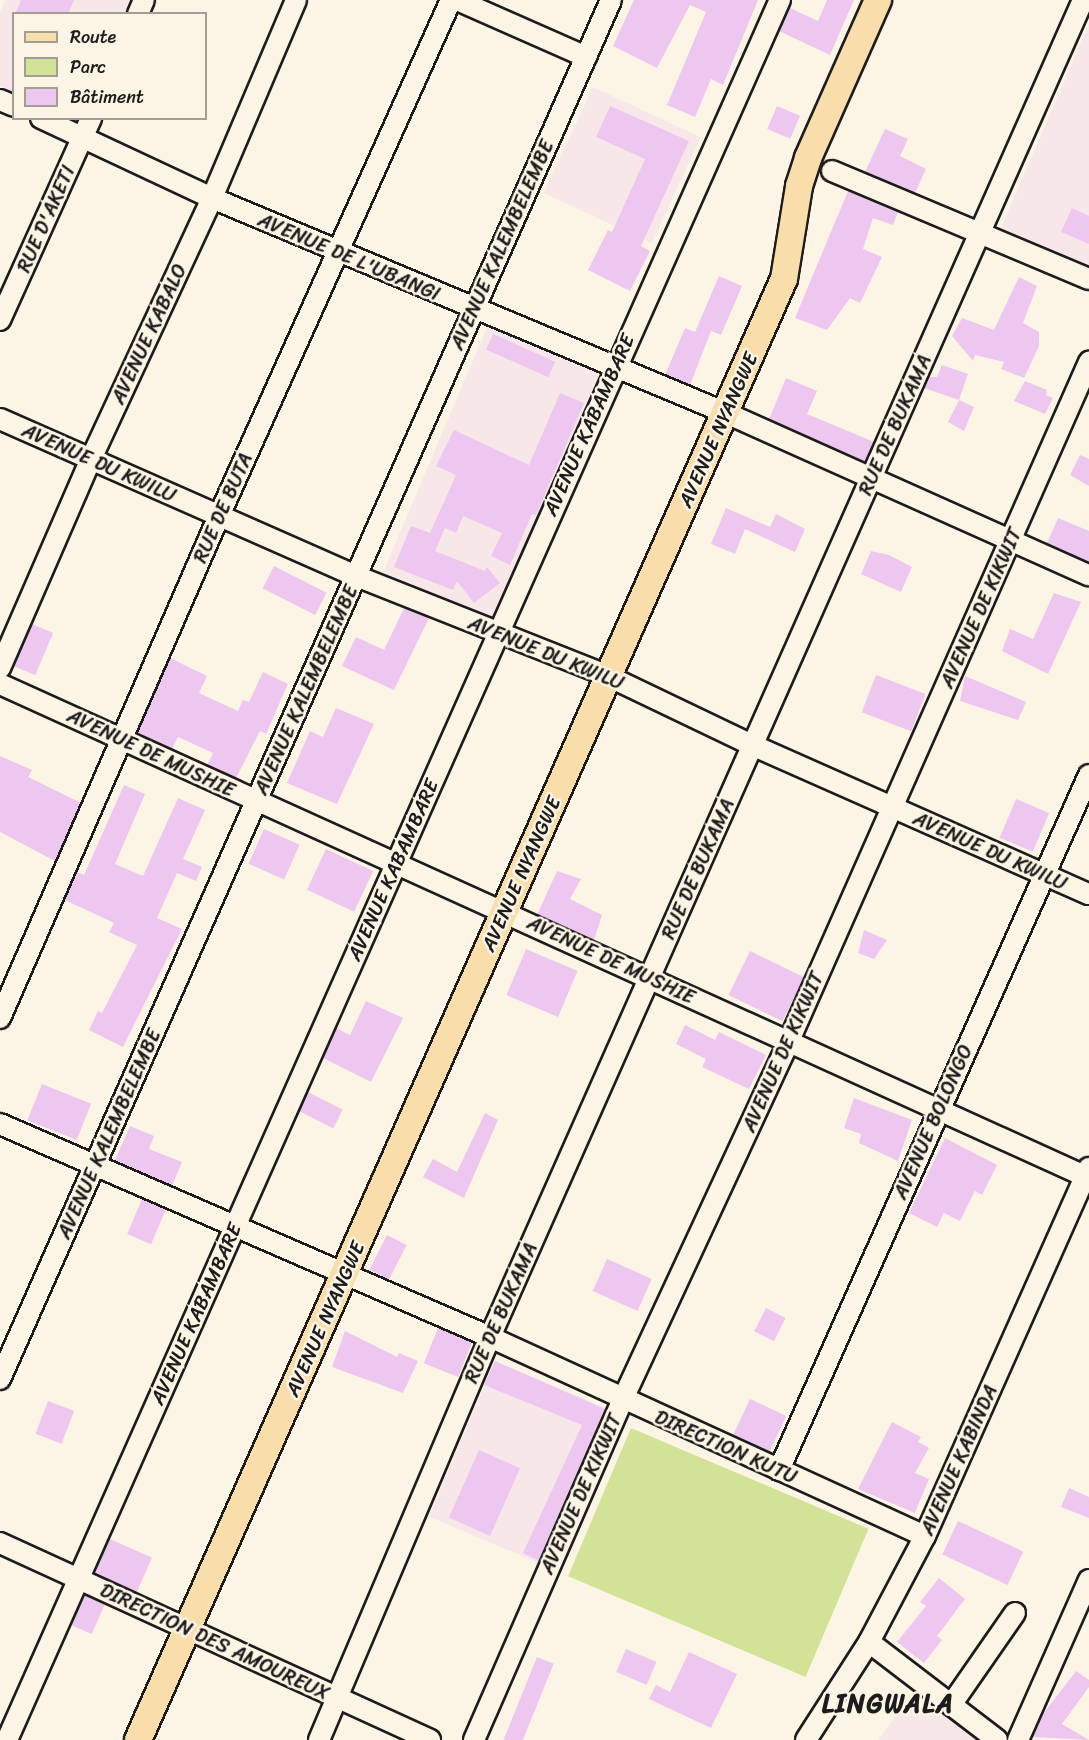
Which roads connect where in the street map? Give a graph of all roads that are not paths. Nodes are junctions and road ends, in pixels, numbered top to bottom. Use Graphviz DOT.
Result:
graph roads {
  1 [pos="296,0"];
  2 [pos="451,0"];
  3 [pos="457,0"];
  4 [pos="611,0"];
  5 [pos="780,0"];
  6 [pos="878,0"];
  7 [pos="1083,0"];
  8 [pos="586,57"];
  9 [pos="45,120"];
  10 [pos="90,120"];
  11 [pos="83,137"];
  12 [pos="832,171"];
  13 [pos="212,198"];
  14 [pos="978,233"];
  15 [pos="337,252"];
  16 [pos="1089,279"];
  17 [pos="474,310"];
  18 [pos="0,320"];
  19 [pos="1089,362"];
  20 [pos="613,368"];
  21 [pos="726,413"];
  22 [pos="0,419"];
  23 [pos="91,459"];
  24 [pos="873,478"];
  25 [pos="219,516"];
  26 [pos="1011,541"];
  27 [pos="1089,575"];
  28 [pos="356,576"];
  29 [pos="496,632"];
  30 [pos="0,669"];
  31 [pos="608,676"];
  32 [pos="0,684"];
  33 [pos="124,739"];
  34 [pos="752,746"];
  35 [pos="1089,775"];
  36 [pos="256,803"];
  37 [pos="890,807"];
  38 [pos="397,863"];
  39 [pos="1045,874"];
  40 [pos="1089,894"];
  41 [pos="505,910"];
  42 [pos="650,978"];
  43 [pos="0,1018"];
  44 [pos="788,1043"];
  45 [pos="937,1111"];
  46 [pos="0,1124"];
  47 [pos="95,1166"];
  48 [pos="1088,1174"];
  49 [pos="235,1225"];
  50 [pos="345,1274"];
  51 [pos="490,1337"];
  52 [pos="0,1379"];
  53 [pos="622,1401"];
  54 [pos="779,1470"];
  55 [pos="925,1536"];
  56 [pos="0,1543"];
  57 [pos="79,1578"];
  58 [pos="1089,1580"];
  59 [pos="1015,1613"];
  60 [pos="188,1629"];
  61 [pos="869,1642"];
  62 [pos="338,1699"];
  63 [pos="951,1705"];
  64 [pos="7,1740"];
  65 [pos="138,1740"];
  66 [pos="319,1740"];
  67 [pos="430,1740"];
  68 [pos="474,1740"];
  69 [pos="806,1740"];
  70 [pos="997,1740"];
  71 [pos="1018,1740"];
  1 -- 13 [label="street, AVENUE KABALO"];
  2 -- 15 [label="street, RUE DE BUTA"];
  3 -- 8 [label="street"];
  4 -- 8 [label="street, AVENUE KALEMBELEMBE"];
  5 -- 20 [label="street, AVENUE KABAMBARE"];
  6 -- 21 [label="main road, AVENUE NYANGWE"];
  7 -- 14 [label="street, RUE DE BUKAMA"];
  8 -- 17 [label="street, AVENUE KALEMBELEMBE"];
  9 -- 11 [label="street, AVENUE DE L'UBANGI"];
  10 -- 11 [label="street, RUE D'AKETI"];
  11 -- 13 [label="street, AVENUE DE L'UBANGI"];
  11 -- 18 [label="street, RUE D'AKETI"];
  12 -- 14 [label="street"];
  13 -- 15 [label="street, AVENUE DE L'UBANGI"];
  13 -- 23 [label="street, AVENUE KABALO"];
  14 -- 16 [label="street"];
  14 -- 24 [label="street, RUE DE BUKAMA"];
  15 -- 17 [label="street, AVENUE DE L'UBANGI"];
  15 -- 25 [label="street, RUE DE BUTA"];
  17 -- 20 [label="street, AVENUE DE L'UBANGI"];
  17 -- 28 [label="street, AVENUE KALEMBELEMBE"];
  19 -- 26 [label="street, AVENUE DE KIKWIT"];
  20 -- 21 [label="street, AVENUE DE L'UBANGI"];
  20 -- 29 [label="street, AVENUE KABAMBARE"];
  21 -- 24 [label="street, AVENUE DE L'UBANGI"];
  21 -- 31 [label="main road, AVENUE NYANGWE"];
  22 -- 23 [label="street, AVENUE DU KWILU"];
  23 -- 25 [label="street, AVENUE DU KWILU"];
  23 -- 30 [label="street, AVENUE KABALO"];
  24 -- 26 [label="street, AVENUE DE L'UBANGI"];
  24 -- 34 [label="street, RUE DE BUKAMA"];
  25 -- 28 [label="street, AVENUE DU KWILU"];
  25 -- 33 [label="street, RUE DE BUTA"];
  26 -- 27 [label="street, AVENUE DE L'UBANGI"];
  26 -- 37 [label="street, AVENUE DE KIKWIT"];
  28 -- 29 [label="street, AVENUE DU KWILU"];
  28 -- 36 [label="street, AVENUE KALEMBELEMBE"];
  29 -- 31 [label="street, AVENUE DU KWILU"];
  29 -- 38 [label="street, AVENUE KABAMBARE"];
  31 -- 34 [label="street, AVENUE DU KWILU"];
  31 -- 41 [label="main road, AVENUE NYANGWE"];
  32 -- 33 [label="street, AVENUE DE MUSHIE"];
  33 -- 36 [label="street, AVENUE DE MUSHIE"];
  33 -- 43 [label="street, RUE DE BUTA"];
  34 -- 37 [label="street, AVENUE DU KWILU"];
  34 -- 42 [label="street, RUE DE BUKAMA"];
  35 -- 39 [label="street, AVENUE BOLONGO"];
  36 -- 38 [label="street, AVENUE DE MUSHIE"];
  36 -- 47 [label="street, AVENUE KALEMBELEMBE"];
  37 -- 39 [label="street, AVENUE DU KWILU"];
  37 -- 44 [label="street, AVENUE DE KIKWIT"];
  38 -- 41 [label="street, AVENUE DE MUSHIE"];
  38 -- 49 [label="street, AVENUE KABAMBARE"];
  39 -- 40 [label="street, AVENUE DU KWILU"];
  39 -- 45 [label="street, AVENUE BOLONGO"];
  41 -- 42 [label="street, AVENUE DE MUSHIE"];
  41 -- 50 [label="main road, AVENUE NYANGWE"];
  42 -- 44 [label="street, AVENUE DE MUSHIE"];
  42 -- 51 [label="street, RUE DE BUKAMA"];
  44 -- 45 [label="street, AVENUE DE MUSHIE"];
  44 -- 53 [label="street, AVENUE DE KIKWIT"];
  45 -- 48 [label="street, AVENUE DE MUSHIE"];
  45 -- 54 [label="street, AVENUE BOLONGO"];
  46 -- 47 [label="street, DIRECTION KUTU"];
  47 -- 49 [label="street, DIRECTION KUTU"];
  47 -- 52 [label="street, AVENUE KALEMBELEMBE"];
  48 -- 55 [label="street, AVENUE KABINDA"];
  49 -- 50 [label="street, DIRECTION KUTU"];
  49 -- 57 [label="street, AVENUE KABAMBARE"];
  50 -- 51 [label="street, DIRECTION KUTU"];
  50 -- 60 [label="main road, AVENUE NYANGWE"];
  51 -- 53 [label="street, DIRECTION KUTU"];
  51 -- 62 [label="street, RUE DE BUKAMA"];
  53 -- 54 [label="street, DIRECTION KUTU"];
  53 -- 68 [label="street, AVENUE DE KIKWIT"];
  54 -- 55 [label="street, DIRECTION KUTU"];
  55 -- 61 [label="street, AVENUE KABINDA"];
  56 -- 57 [label="street, DIRECTION DES AMOUREUX"];
  57 -- 60 [label="street, DIRECTION DES AMOUREUX"];
  57 -- 64 [label="street, AVENUE KABAMBARE"];
  58 -- 71 [label="street"];
  59 -- 63 [label="street"];
  60 -- 62 [label="street, DIRECTION DES AMOUREUX"];
  60 -- 65 [label="main road, AVENUE NYANGWE"];
  61 -- 63 [label="street"];
  61 -- 69 [label="street, AVENUE KABINDA"];
  62 -- 66 [label="street, RUE DE BUKAMA"];
  62 -- 67 [label="street, DIRECTION DES AMOUREUX"];
  63 -- 70 [label="street"];
}
